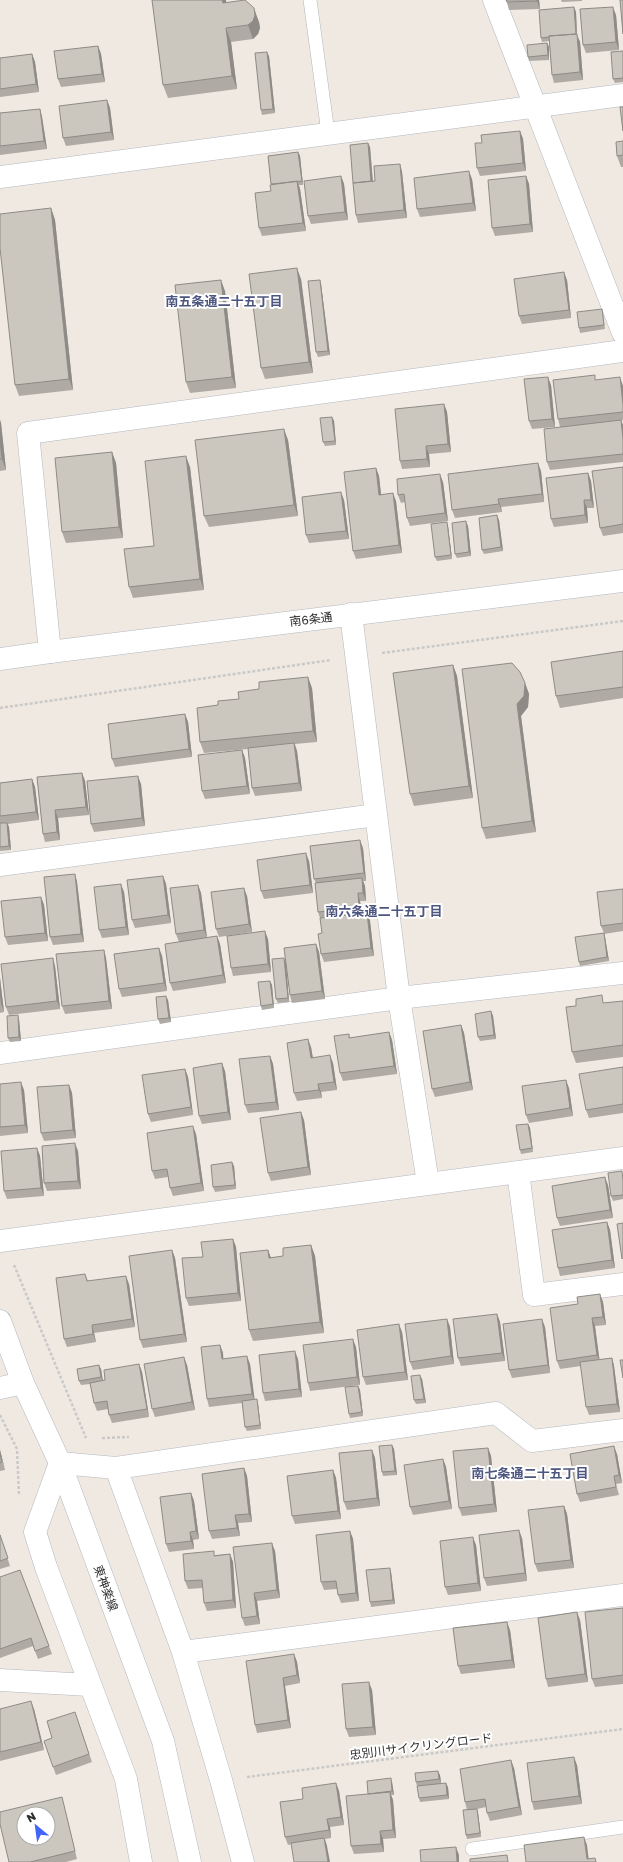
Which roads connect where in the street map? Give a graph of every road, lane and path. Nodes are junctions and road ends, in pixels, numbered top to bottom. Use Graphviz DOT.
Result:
graph roads {
  1 [pos="310,0"];
  2 [pos="494,0"];
  3 [pos="623,95"];
  4 [pos="535,105"];
  5 [pos="328,133"];
  6 [pos="0,177"];
  7 [pos="615,292"];
  8 [pos="623,333"];
  9 [pos="623,351"];
  10 [pos="623,581"];
  11 [pos="351,614"];
  12 [pos="623,621"];
  13 [pos="50,652"];
  14 [pos="356,656"];
  15 [pos="0,659"];
  16 [pos="0,708"];
  17 [pos="376,815"];
  18 [pos="0,865"];
  19 [pos="623,973"];
  20 [pos="399,998"];
  21 [pos="0,1053"];
  22 [pos="623,1158"];
  23 [pos="518,1172"];
  24 [pos="428,1183"];
  25 [pos="2,1241"];
  26 [pos="623,1284"];
  27 [pos="0,1320"];
  28 [pos="23,1383"];
  29 [pos="0,1388"];
  30 [pos="0,1416"];
  31 [pos="623,1430"];
  32 [pos="86,1439"];
  33 [pos="16,1449"];
  34 [pos="60,1463"];
  35 [pos="116,1468"];
  36 [pos="623,1595"];
  37 [pos="183,1652"];
  38 [pos="0,1680"];
  39 [pos="89,1685"];
  40 [pos="623,1729"];
  41 [pos="221,1780"];
  42 [pos="623,1827"];
  43 [pos="472,1849"];
  44 [pos="141,1862"];
  45 [pos="190,1862"];
  46 [pos="243,1862"];
  1 -- 5 [label="lane"];
  2 -- 4 [label="street"];
  3 -- 4 [label="street"];
  4 -- 5 [label="street"];
  4 -- 7 [label="street"];
  5 -- 6 [label="street"];
  7 -- 8 [label="street"];
  9 -- 13 [label="street"];
  10 -- 11 [label="street, 南6条通"];
  11 -- 13 [label="street, 南6条通"];
  11 -- 14 [label="street"];
  12 -- 14 [label="path"];
  13 -- 15 [label="street, 南6条通"];
  14 -- 16 [label="path"];
  14 -- 17 [label="street"];
  17 -- 18 [label="street"];
  17 -- 20 [label="street"];
  19 -- 20 [label="street"];
  20 -- 21 [label="street"];
  20 -- 24 [label="street"];
  22 -- 23 [label="street"];
  23 -- 24 [label="street"];
  23 -- 26 [label="street"];
  24 -- 25 [label="street"];
  25 -- 32 [label="path"];
  27 -- 28 [label="street, 東神楽線"];
  28 -- 29 [label="street"];
  28 -- 34 [label="street, 東神楽線"];
  30 -- 33 [label="path"];
  31 -- 35 [label="street"];
  34 -- 35 [label="street"];
  34 -- 39 [label="street"];
  34 -- 45 [label="street, 東神楽線"];
  35 -- 37 [label="street"];
  36 -- 37 [label="street"];
  37 -- 41 [label="street"];
  38 -- 39 [label="street"];
  39 -- 44 [label="street"];
  40 -- 41 [label="path, 忠別川サイクリングロード"];
  41 -- 46 [label="street"];
  42 -- 43 [label="lane"];
}
